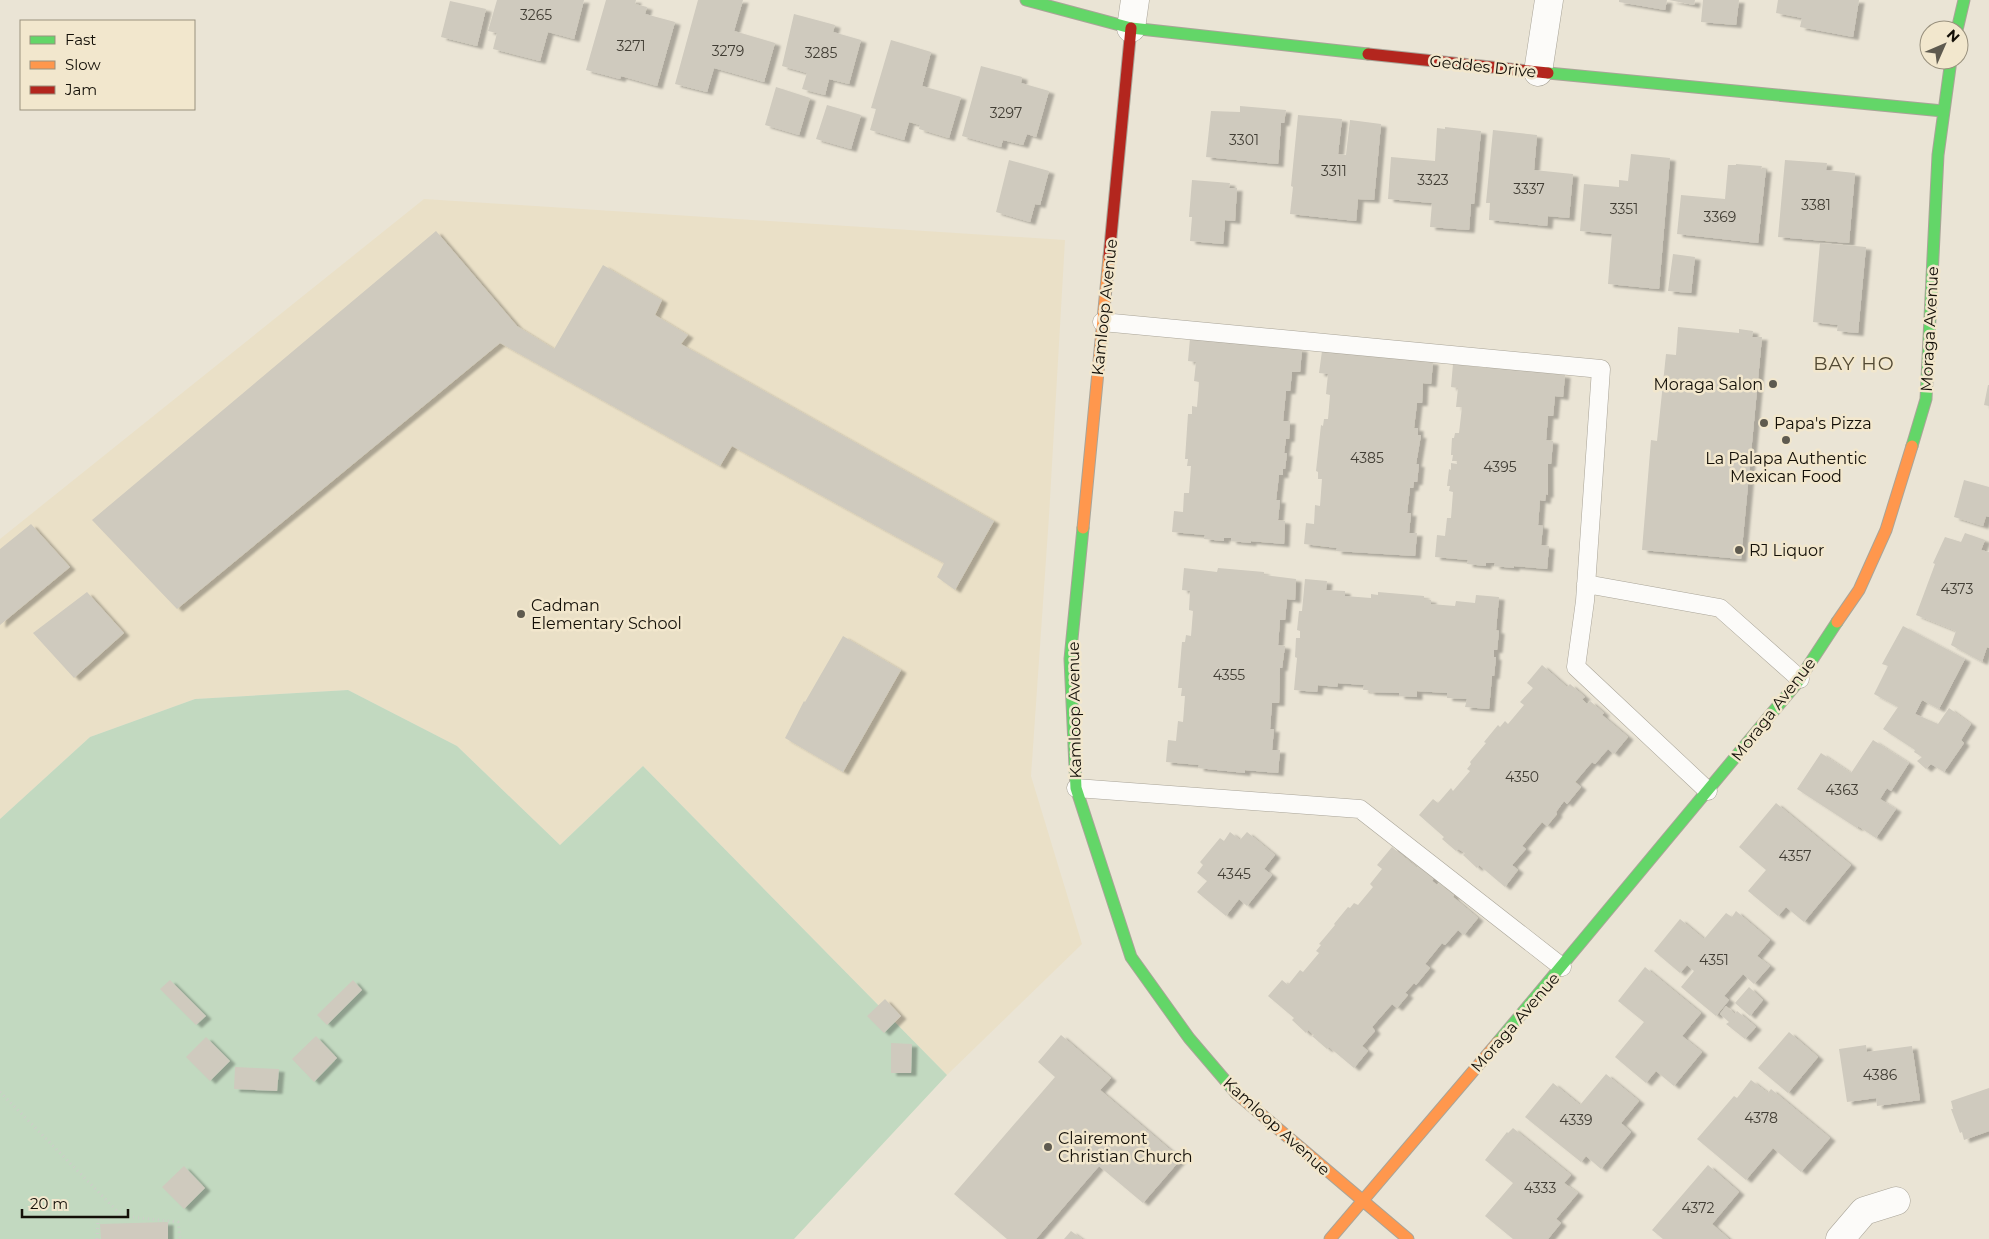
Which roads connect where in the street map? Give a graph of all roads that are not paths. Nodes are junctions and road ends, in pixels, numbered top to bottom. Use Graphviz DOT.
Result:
graph roads {
  1 [pos="1026,0"];
  2 [pos="1135,0"];
  3 [pos="1549,0"];
  4 [pos="1964,0"];
  5 [pos="1960,20"];
  6 [pos="1131,28"];
  7 [pos="1949,70"];
  8 [pos="1538,72"];
  9 [pos="1943,111"];
  10 [pos="1102,322"];
  11 [pos="1586,584"];
  12 [pos="1800,679"];
  13 [pos="1076,788"];
  14 [pos="1708,791"];
  15 [pos="1562,967"];
  16 [pos="1362,1200"];
  17 [pos="1896,1201"];
  18 [pos="1330,1239"];
  19 [pos="1408,1239"];
  20 [pos="1840,1239"];
  1 -- 6 [label="street, Geddes Drive"];
  2 -- 6 [label="street, Kamloop Avenue"];
  3 -- 8 [label="street"];
  4 -- 5 [label="street"];
  6 -- 8 [label="street, Geddes Drive"];
  6 -- 10 [label="street, Kamloop Avenue"];
  7 -- 9 [label="street, Moraga Avenue"];
  8 -- 9 [label="street, Geddes Drive"];
  9 -- 12 [label="street, Moraga Avenue"];
  10 -- 11 [label="lane"];
  10 -- 13 [label="street, Kamloop Avenue"];
  11 -- 12 [label="lane"];
  11 -- 14 [label="lane"];
  12 -- 14 [label="street, Moraga Avenue"];
  13 -- 15 [label="lane"];
  13 -- 16 [label="street, Kamloop Avenue"];
  14 -- 15 [label="street, Moraga Avenue"];
  15 -- 16 [label="street, Moraga Avenue"];
  16 -- 18 [label="street, Moraga Avenue"];
  16 -- 19 [label="street, Kamloop Avenue"];
  17 -- 20 [label="street"];
}
